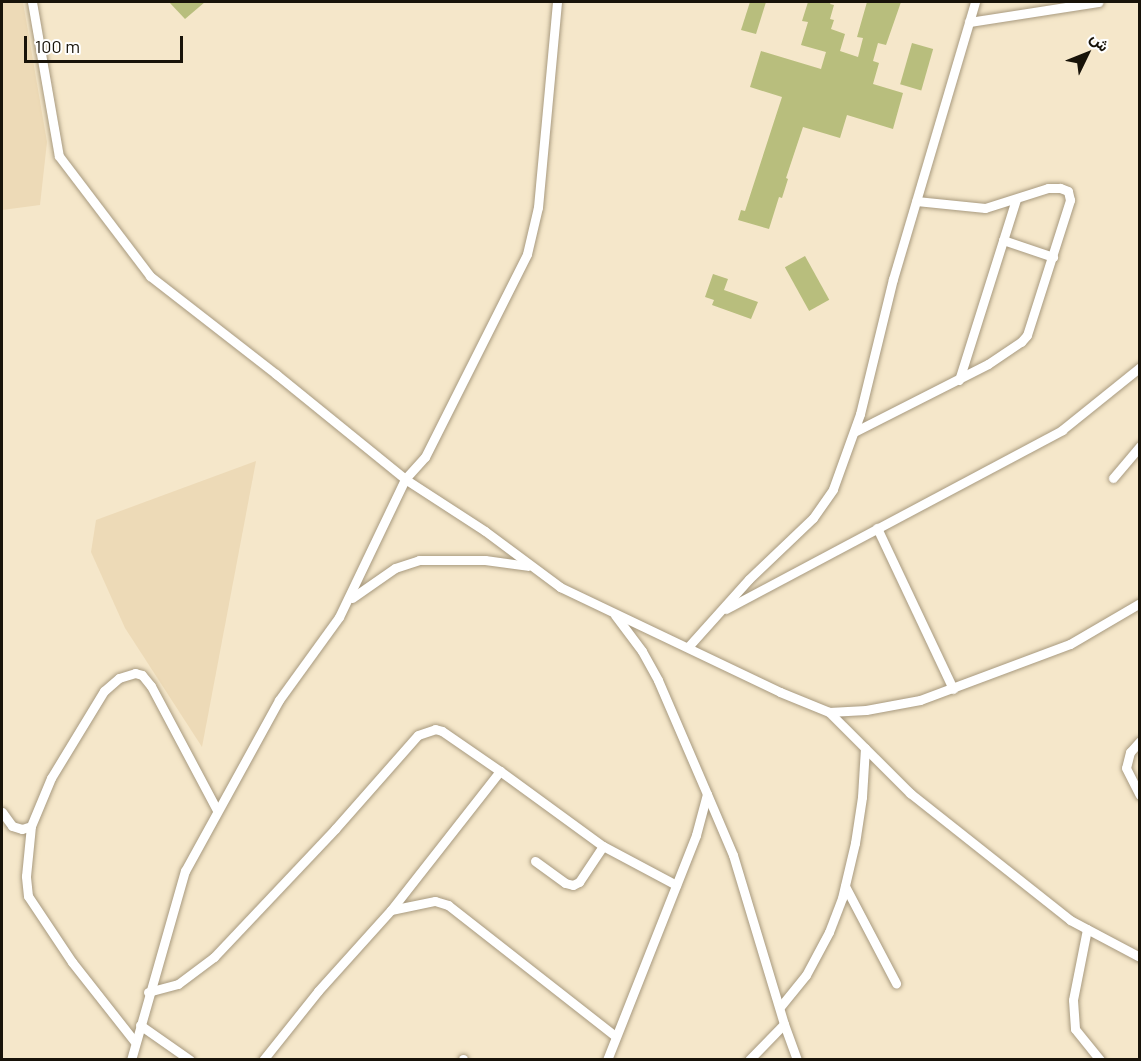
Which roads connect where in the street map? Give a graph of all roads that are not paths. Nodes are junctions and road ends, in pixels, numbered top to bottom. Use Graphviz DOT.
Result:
graph roads {
  1 [pos="32,2"];
  2 [pos="557,2"];
  3 [pos="975,2"];
  4 [pos="1098,2"];
  5 [pos="969,22"];
  6 [pos="1016,199"];
  7 [pos="916,201"];
  8 [pos="1002,240"];
  9 [pos="1053,257"];
  10 [pos="1140,367"];
  11 [pos="959,380"];
  12 [pos="854,432"];
  13 [pos="1140,446"];
  14 [pos="1113,478"];
  15 [pos="405,480"];
  16 [pos="877,528"];
  17 [pos="528,566"];
  18 [pos="348,602"];
  19 [pos="1140,603"];
  20 [pos="719,612"];
  21 [pos="615,615"];
  22 [pos="688,647"];
  23 [pos="953,689"];
  24 [pos="829,712"];
  25 [pos="1140,741"];
  26 [pos="865,748"];
  27 [pos="500,771"];
  28 [pos="707,794"];
  29 [pos="1140,795"];
  30 [pos="217,810"];
  31 [pos="2,812"];
  32 [pos="31,826"];
  33 [pos="603,846"];
  34 [pos="535,861"];
  35 [pos="676,885"];
  36 [pos="845,886"];
  37 [pos="391,910"];
  38 [pos="1087,930"];
  39 [pos="1140,957"];
  40 [pos="896,983"];
  41 [pos="148,992"];
  42 [pos="780,1006"];
  43 [pos="784,1024"];
  44 [pos="140,1025"];
  45 [pos="615,1036"];
  46 [pos="135,1042"];
  47 [pos="131,1059"];
  48 [pos="190,1059"];
  49 [pos="263,1059"];
  50 [pos="607,1059"];
  51 [pos="749,1059"];
  52 [pos="797,1059"];
  53 [pos="1100,1059"];
  1 -- 15 [label="street"];
  2 -- 15 [label="street"];
  3 -- 5 [label="street"];
  4 -- 5 [label="street"];
  5 -- 7 [label="street"];
  6 -- 7 [label="street"];
  6 -- 8 [label="street"];
  6 -- 9 [label="street"];
  7 -- 12 [label="street"];
  8 -- 9 [label="street"];
  8 -- 11 [label="street"];
  9 -- 11 [label="street"];
  10 -- 16 [label="street"];
  11 -- 12 [label="street"];
  12 -- 20 [label="street"];
  13 -- 14 [label="street"];
  15 -- 17 [label="street"];
  15 -- 18 [label="street"];
  16 -- 20 [label="street"];
  16 -- 23 [label="street"];
  17 -- 18 [label="street"];
  17 -- 21 [label="street"];
  18 -- 30 [label="street"];
  19 -- 23 [label="street"];
  20 -- 22 [label="street"];
  21 -- 22 [label="street"];
  21 -- 28 [label="street"];
  22 -- 24 [label="street"];
  23 -- 24 [label="street"];
  24 -- 26 [label="street"];
  25 -- 29 [label="street"];
  26 -- 36 [label="street"];
  26 -- 38 [label="street"];
  27 -- 33 [label="street"];
  27 -- 37 [label="street"];
  27 -- 41 [label="street"];
  28 -- 35 [label="street"];
  28 -- 42 [label="street"];
  30 -- 32 [label="street"];
  30 -- 41 [label="street"];
  31 -- 32 [label="street"];
  32 -- 46 [label="street"];
  33 -- 34 [label="street"];
  33 -- 35 [label="street"];
  35 -- 45 [label="street"];
  36 -- 40 [label="street"];
  36 -- 42 [label="street"];
  37 -- 45 [label="street"];
  37 -- 49 [label="street"];
  38 -- 39 [label="street"];
  38 -- 53 [label="street"];
  41 -- 44 [label="street"];
  42 -- 43 [label="street"];
  43 -- 51 [label="street"];
  43 -- 52 [label="street"];
  44 -- 46 [label="street"];
  44 -- 48 [label="street"];
  45 -- 50 [label="street"];
  46 -- 47 [label="street"];
}
